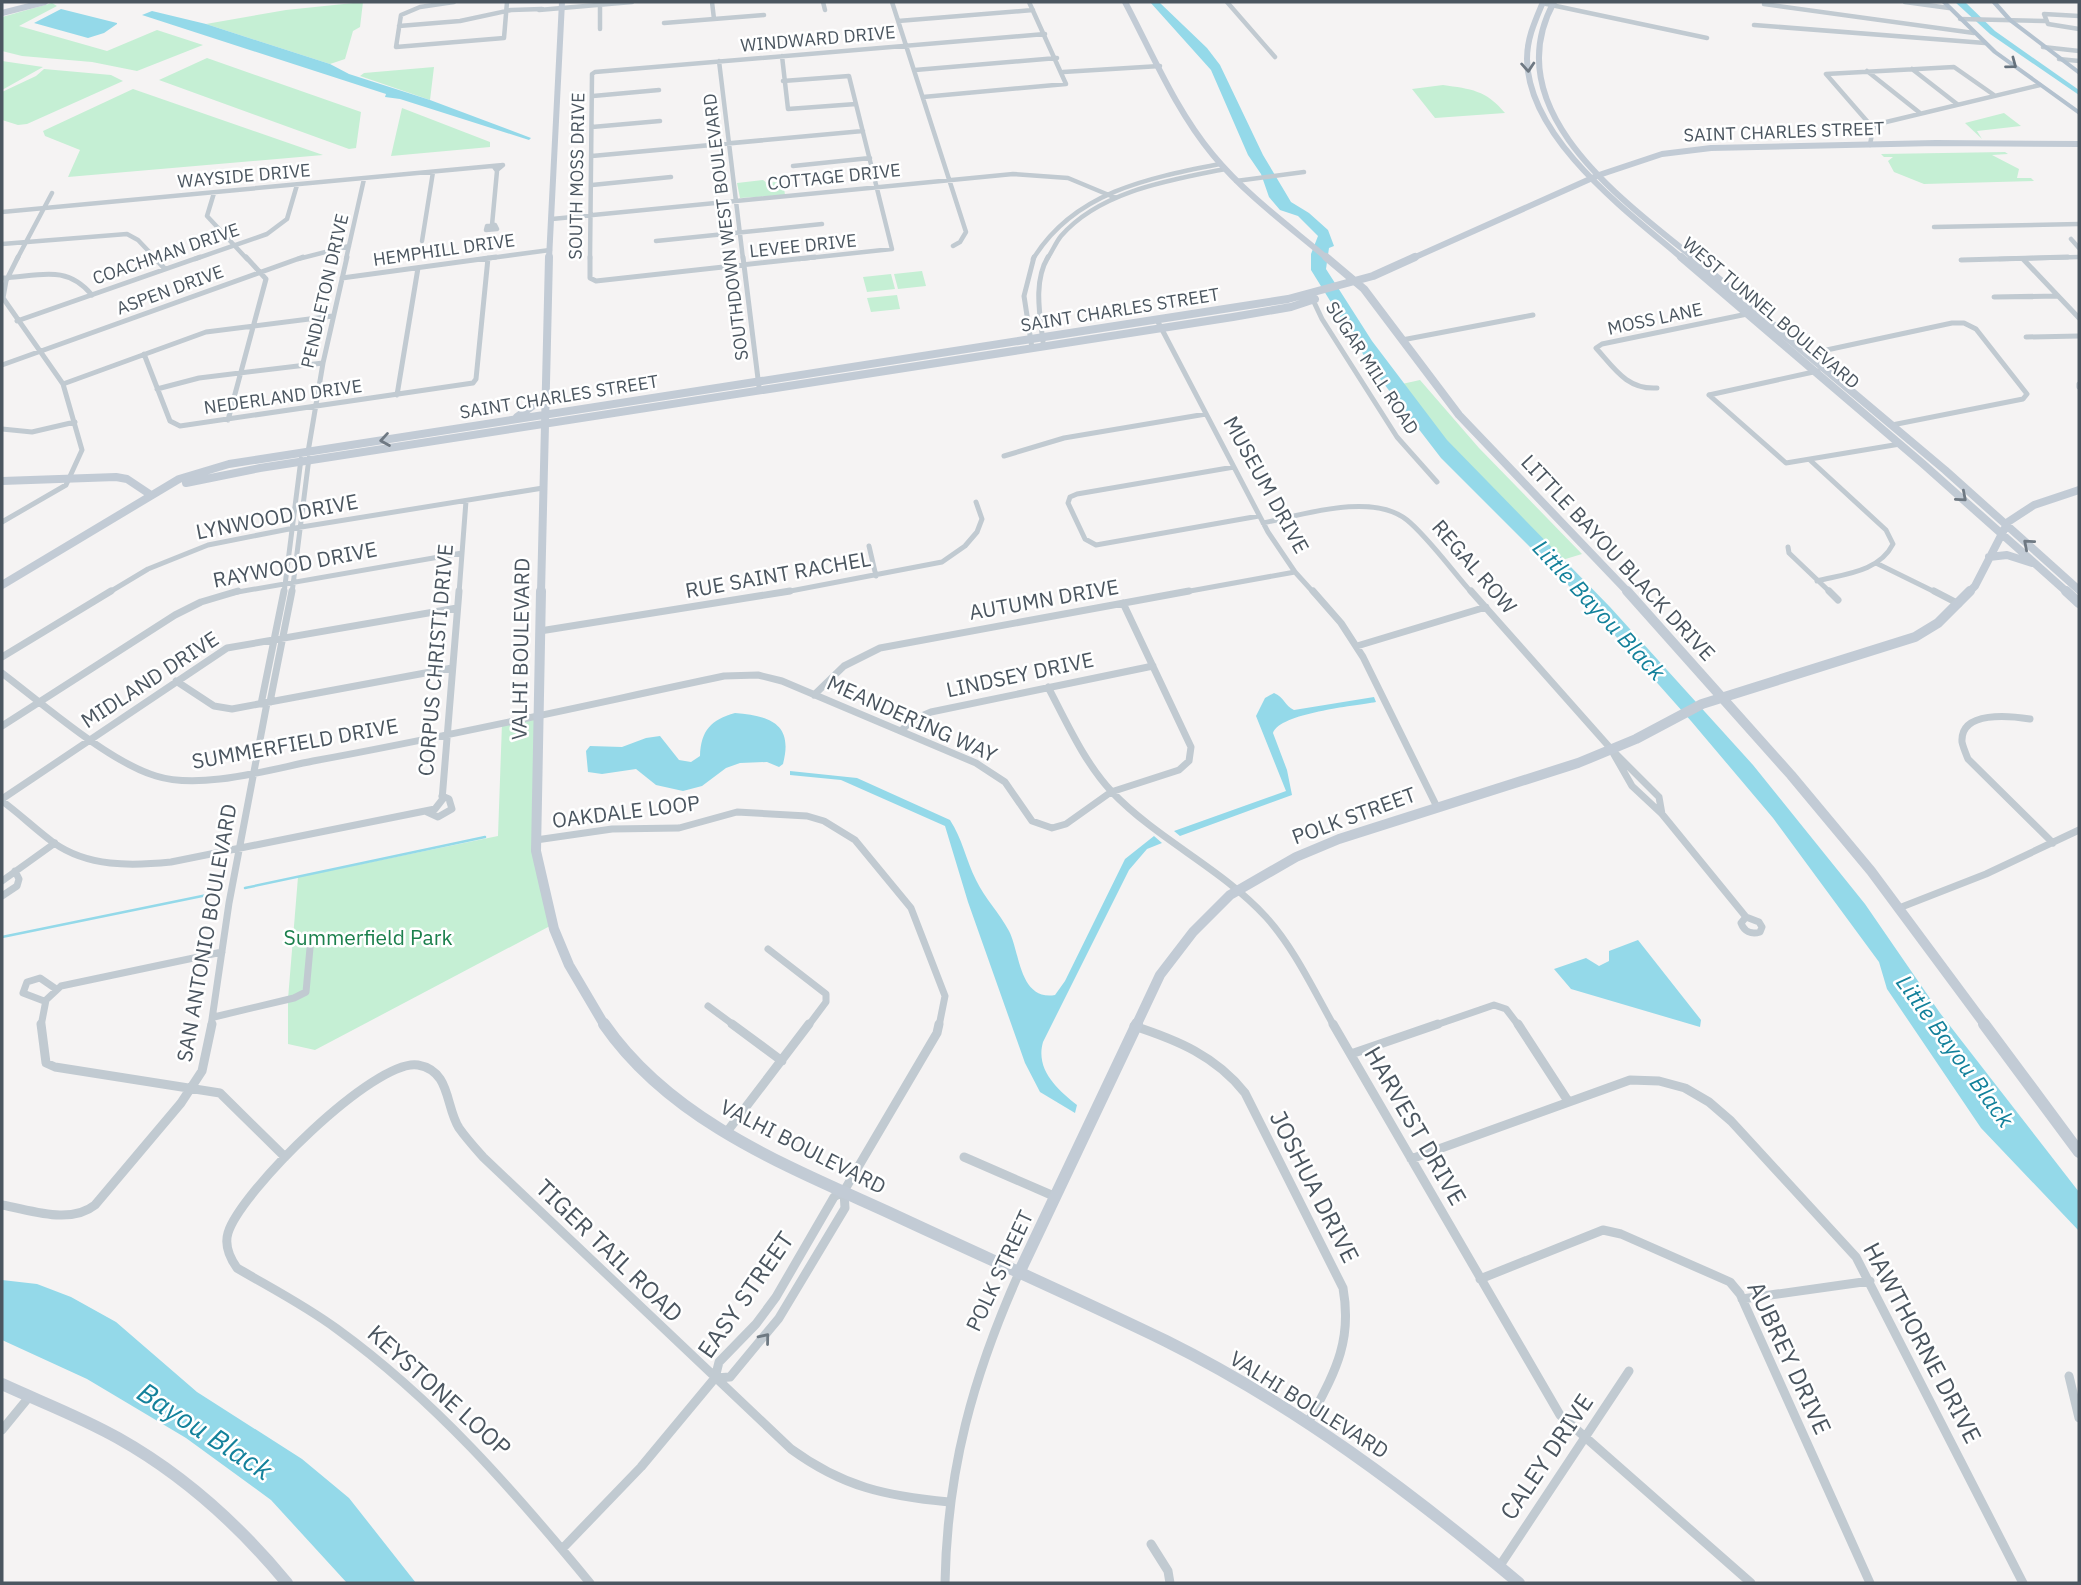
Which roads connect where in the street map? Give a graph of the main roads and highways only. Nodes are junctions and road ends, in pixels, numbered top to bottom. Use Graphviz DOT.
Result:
graph roads {
  1 [pos="1944,2"];
  2 [pos="1994,2"];
  3 [pos="2079,73"];
  4 [pos="2079,114"];
  1 -- 4 [label="main road, one-way"];
  2 -- 3 [label="main road"];
}
